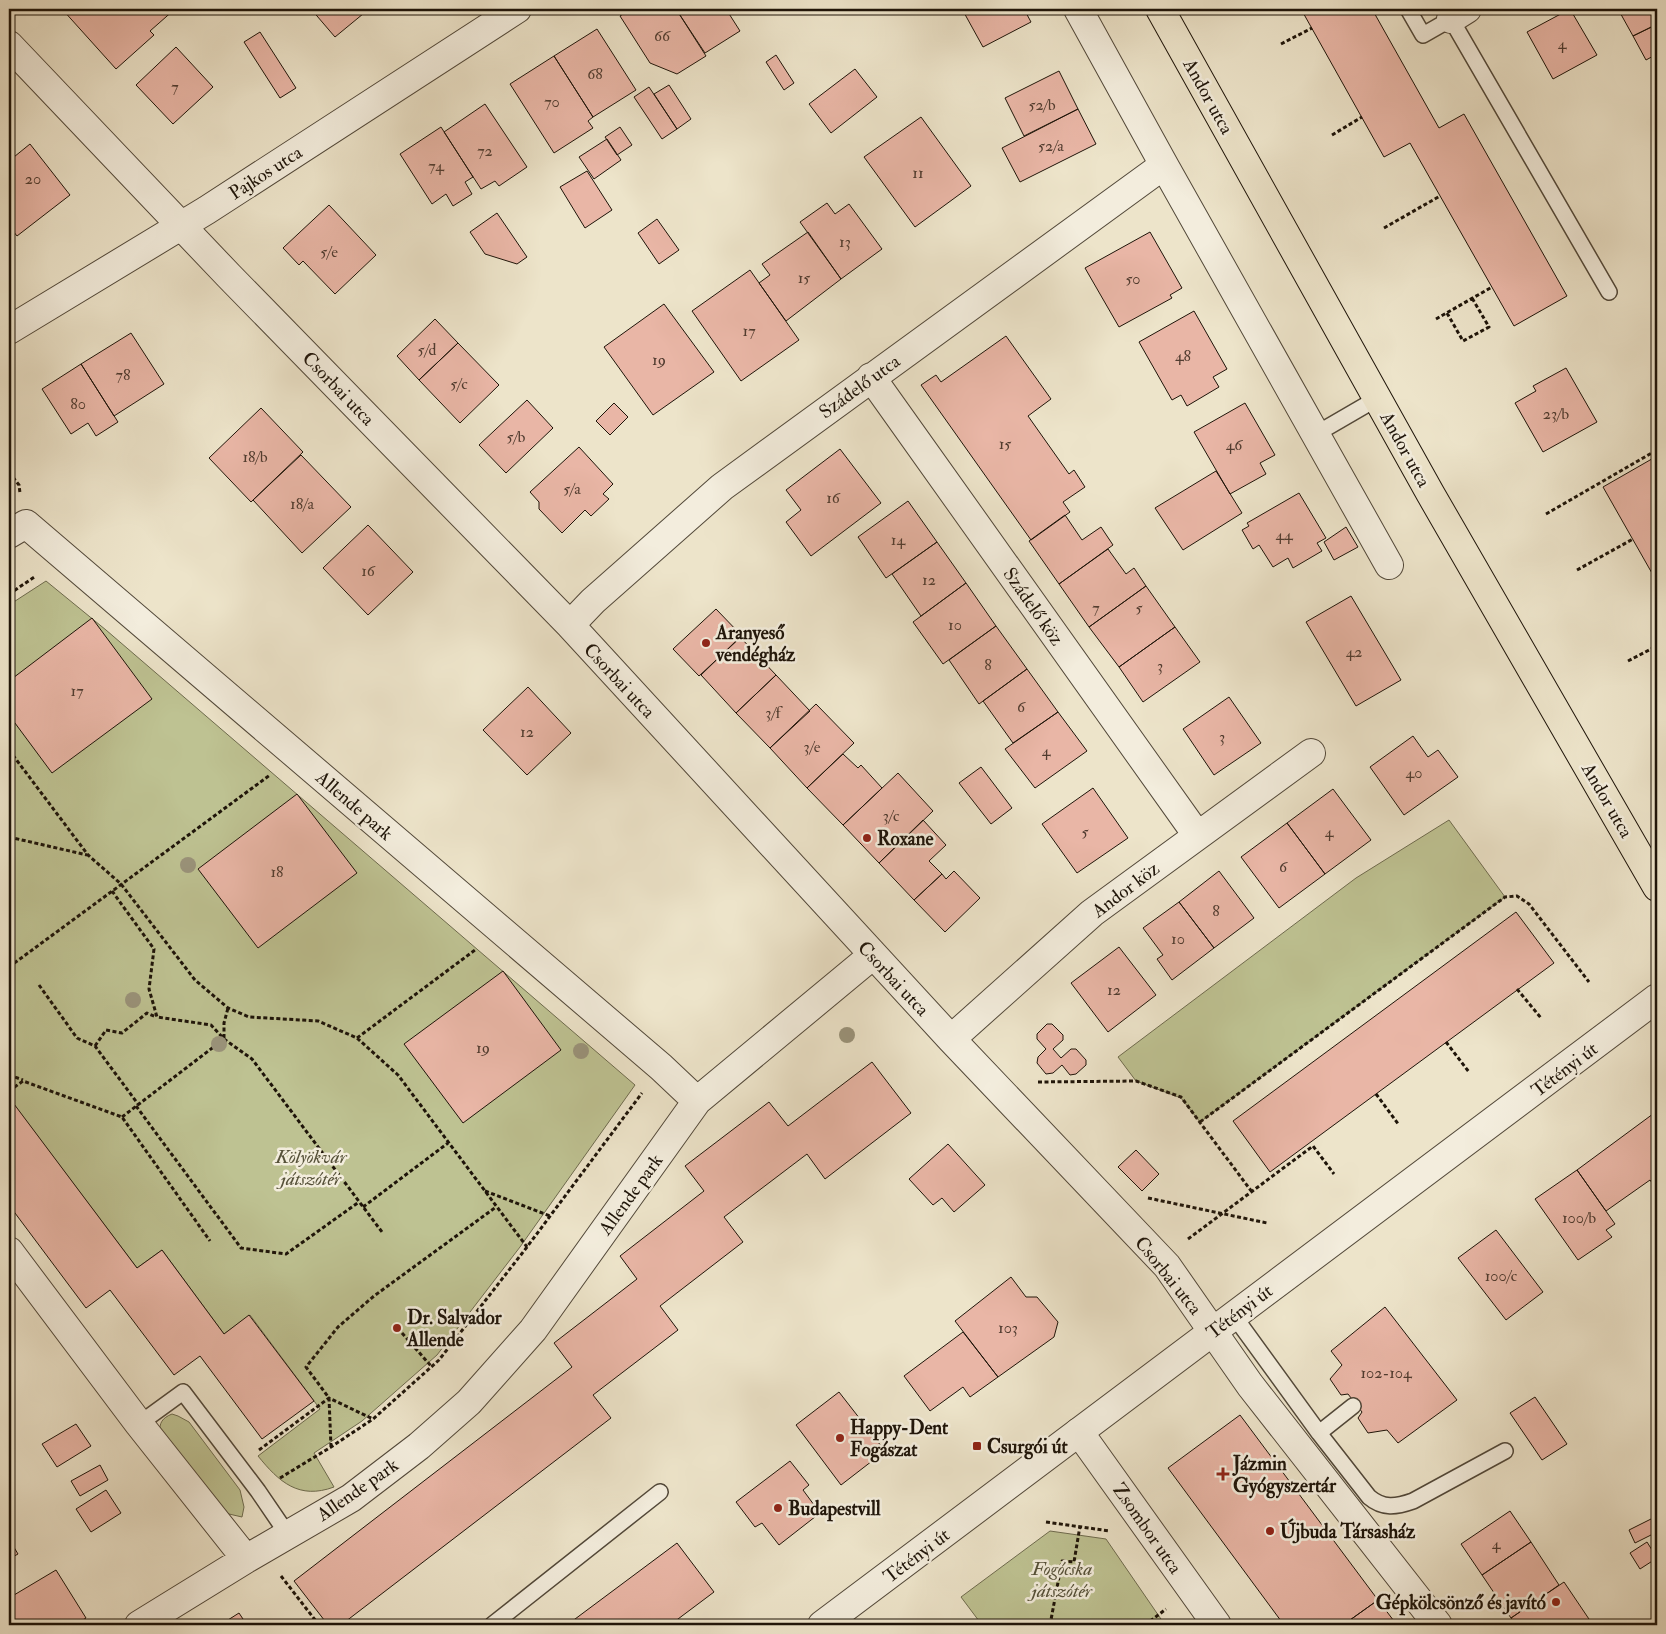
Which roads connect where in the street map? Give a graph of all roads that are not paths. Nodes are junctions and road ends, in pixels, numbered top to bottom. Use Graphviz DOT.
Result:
graph roads {
  1 [pos="517,9"];
  2 [pos="1078,9"];
  3 [pos="1160,9"];
  4 [pos="1408,9"];
  5 [pos="1459,14"];
  6 [pos="9,45"];
  7 [pos="1164,165"];
  8 [pos="181,225"];
  9 [pos="1609,292"];
  10 [pos="9,330"];
  11 [pos="871,377"];
  12 [pos="1378,398"];
  13 [pos="1316,434"];
  14 [pos="9,534"];
  15 [pos="1390,564"];
  16 [pos="570,625"];
  17 [pos="1312,753"];
  18 [pos="1197,835"];
  19 [pos="1657,887"];
  20 [pos="873,955"];
  21 [pos="1657,998"];
  22 [pos="951,1039"];
  23 [pos="697,1101"];
  24 [pos="9,1251"];
  25 [pos="1223,1323"];
  26 [pos="1353,1406"];
  27 [pos="139,1424"];
  28 [pos="1079,1432"];
  29 [pos="1319,1433"];
  30 [pos="1505,1452"];
  31 [pos="660,1492"];
  32 [pos="288,1535"];
  33 [pos="253,1554"];
  34 [pos="139,1625"];
  35 [pos="492,1625"];
  36 [pos="822,1625"];
  37 [pos="1216,1625"];
  38 [pos="1438,1625"];
  1 -- 8 [label="street, Pajkos utca"];
  2 -- 7 [label="street"];
  3 -- 12 [label="main road, Andor utca"];
  4 -- 5 [label="lane"];
  5 -- 9 [label="lane"];
  6 -- 8 [label="street, Csorbai utca"];
  7 -- 11 [label="street, Szádelő utca"];
  7 -- 13 [label="street"];
  8 -- 10 [label="street, Pajkos utca"];
  8 -- 16 [label="street, Csorbai utca"];
  11 -- 16 [label="street, Szádelő utca"];
  11 -- 18 [label="street, Szádelő köz"];
  12 -- 13 [label="lane"];
  12 -- 19 [label="main road, Andor utca"];
  13 -- 15 [label="street"];
  14 -- 23 [label="street, Allende park"];
  16 -- 20 [label="street, Csorbai utca"];
  17 -- 18 [label="street, Andor köz"];
  18 -- 22 [label="street, Andor köz"];
  20 -- 22 [label="street, Csorbai utca"];
  20 -- 23 [label="street, Allende park"];
  21 -- 25 [label="street, Tétényi út"];
  22 -- 25 [label="street, Csorbai utca"];
  23 -- 32 [label="street, Allende park"];
  24 -- 27 [label="street"];
  25 -- 28 [label="street, Tétényi út"];
  25 -- 29 [label="lane"];
  25 -- 38 [label="street, Csorbai utca"];
  26 -- 29 [label="lane"];
  27 -- 32 [label="lane"];
  27 -- 33 [label="street"];
  28 -- 36 [label="street, Tétényi út"];
  28 -- 37 [label="street, Zsombor utca"];
  29 -- 30 [label="lane"];
  31 -- 35 [label="lane"];
  32 -- 33 [label="street, Allende park"];
  33 -- 34 [label="street, Allende park"];
}
